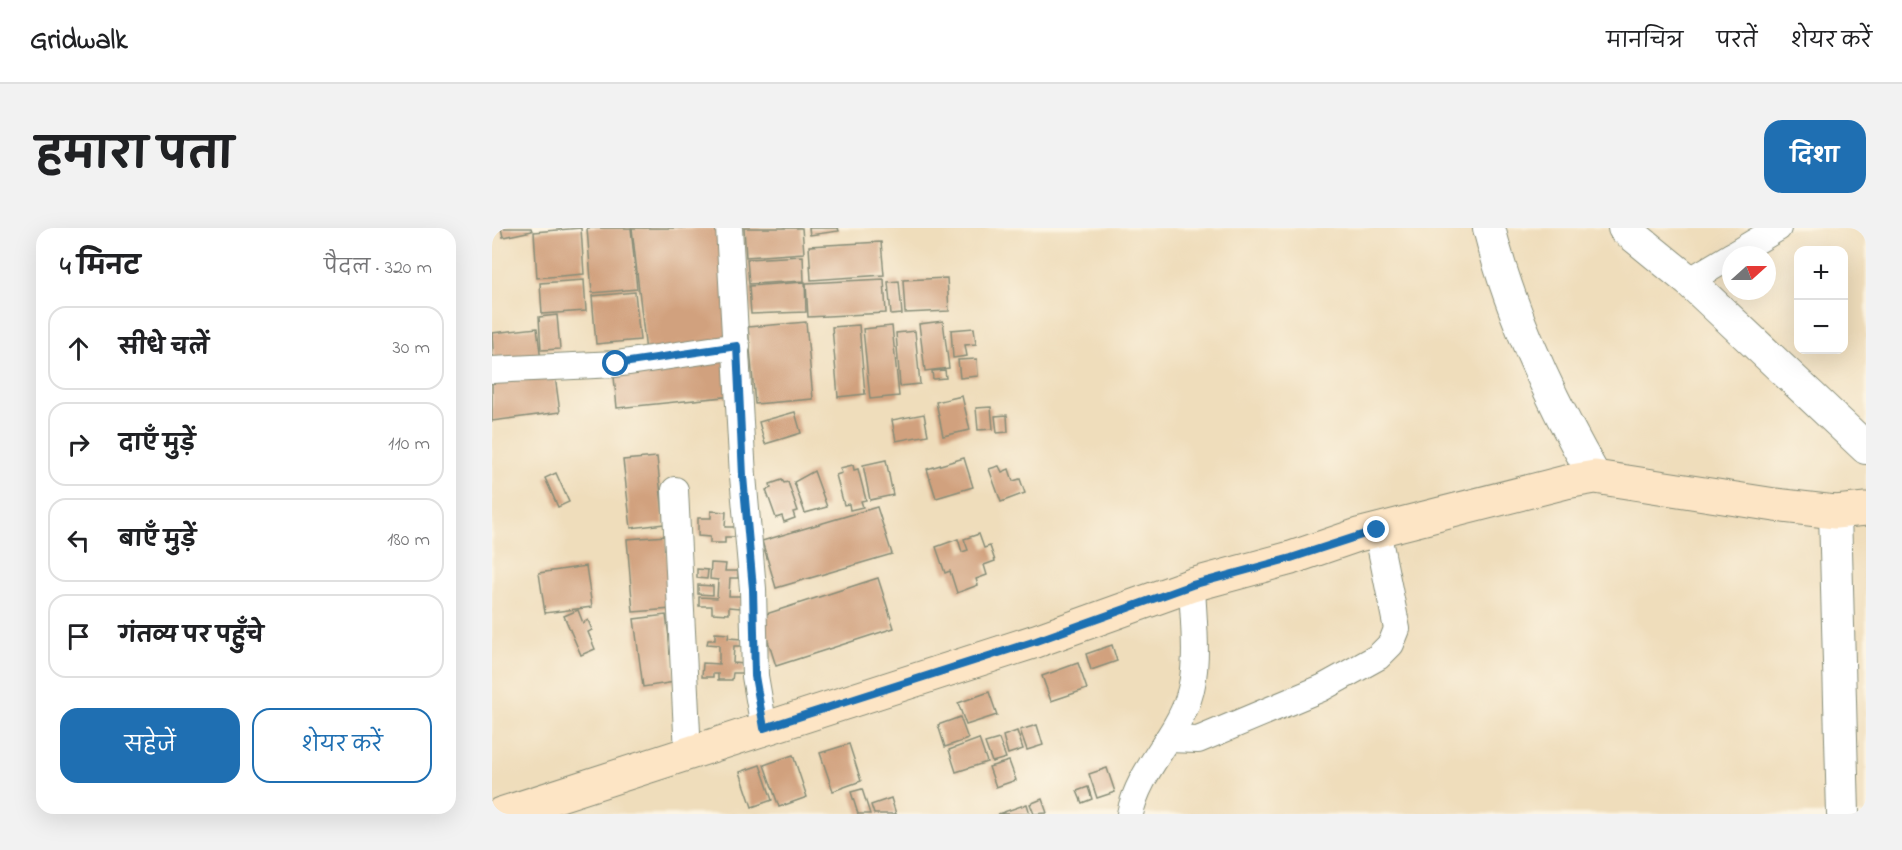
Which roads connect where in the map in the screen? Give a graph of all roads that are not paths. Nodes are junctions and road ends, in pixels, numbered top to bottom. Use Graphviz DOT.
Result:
graph roads {
  1 [pos="729,228"];
  2 [pos="1489,228"];
  3 [pos="1624,228"];
  4 [pos="1778,228"];
  5 [pos="1747,246"];
  6 [pos="1722,261"];
  7 [pos="1689,281"];
  8 [pos="737,346"];
  9 [pos="492,370"];
  10 [pos="1866,447"];
  11 [pos="1595,477"];
  12 [pos="675,490"];
  13 [pos="1850,510"];
  14 [pos="1377,530"];
  15 [pos="1192,585"];
  16 [pos="764,728"];
  17 [pos="1168,739"];
  18 [pos="688,753"];
  19 [pos="501,814"];
  20 [pos="1130,814"];
  21 [pos="1843,814"];
  1 -- 8 [label="street"];
  2 -- 11 [label="street"];
  3 -- 7 [label="street"];
  4 -- 5 [label="street"];
  6 -- 7 [label="street"];
  7 -- 10 [label="street"];
  8 -- 9 [label="street"];
  8 -- 16 [label="street"];
  11 -- 13 [label="main road"];
  11 -- 14 [label="main road"];
  12 -- 18 [label="street"];
  13 -- 21 [label="street"];
  14 -- 15 [label="main road"];
  14 -- 17 [label="street"];
  15 -- 16 [label="main road"];
  15 -- 17 [label="street"];
  16 -- 18 [label="main road"];
  17 -- 20 [label="street"];
  18 -- 19 [label="main road"];
}
